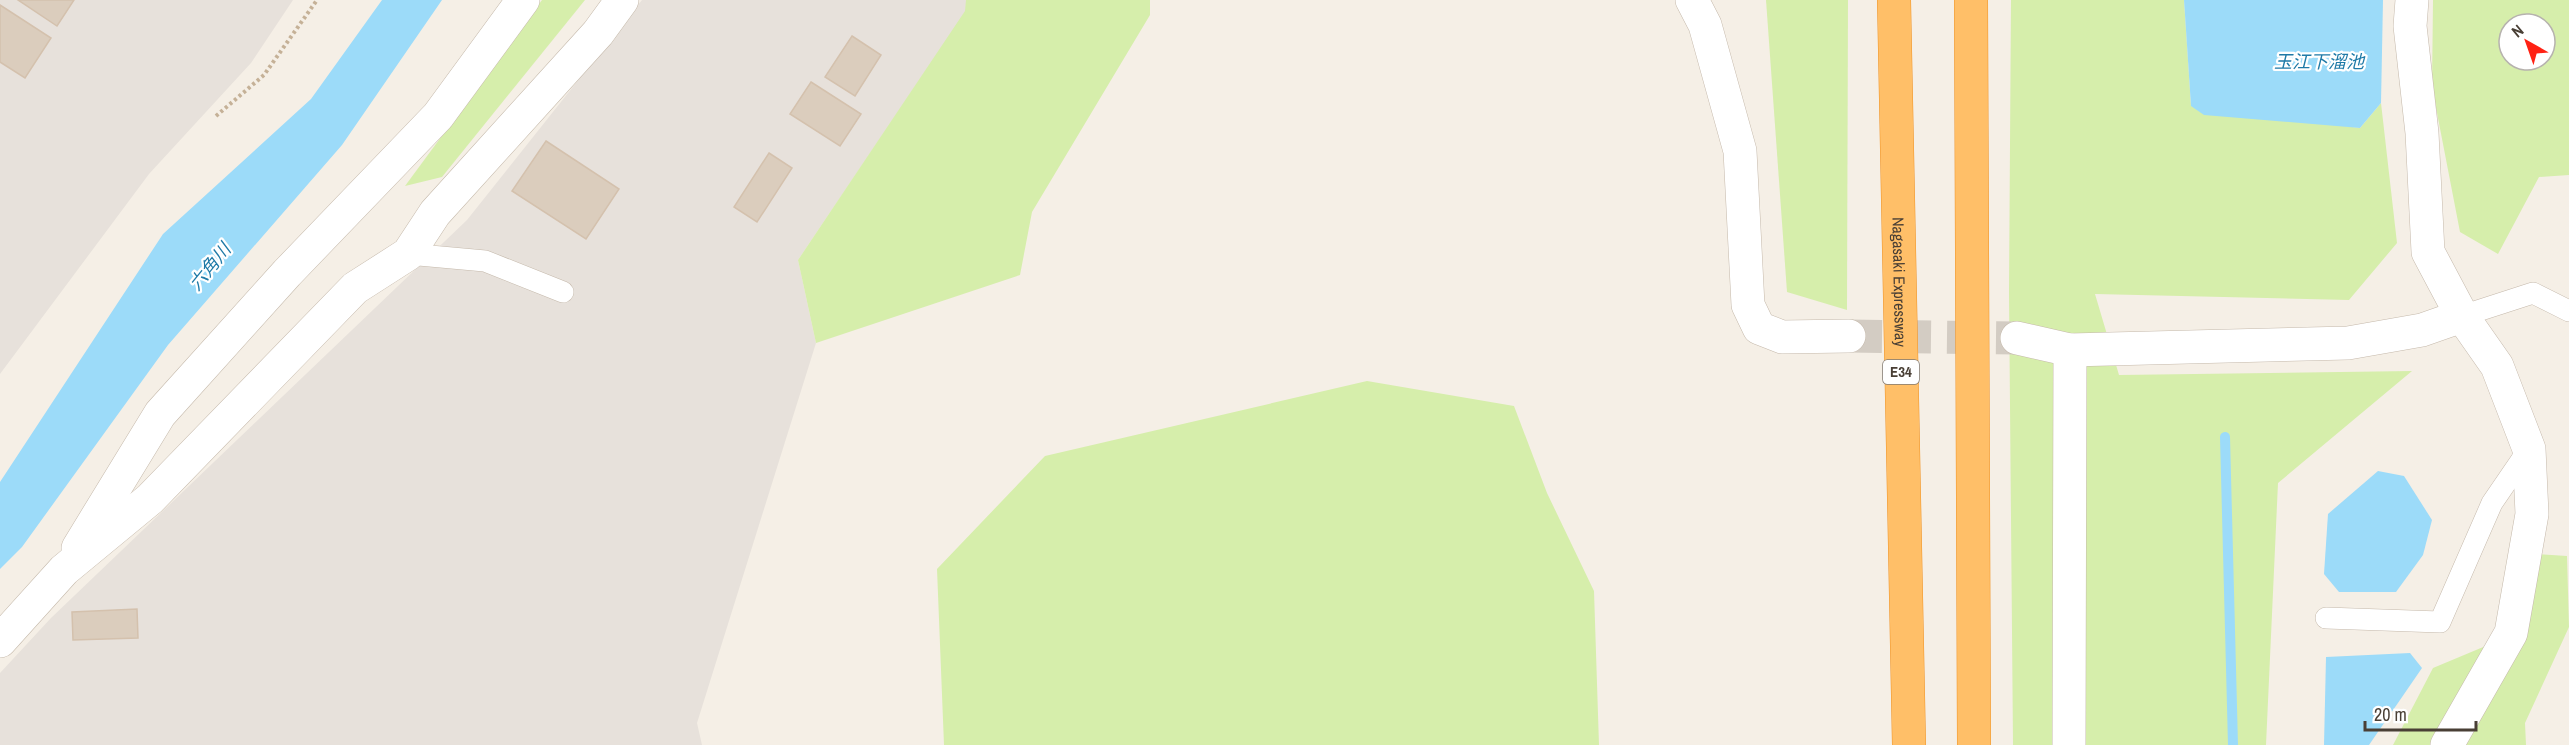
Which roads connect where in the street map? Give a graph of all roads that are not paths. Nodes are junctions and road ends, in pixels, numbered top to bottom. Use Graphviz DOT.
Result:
graph roads {
  1 [pos="523,0"];
  2 [pos="622,0"];
  3 [pos="1692,0"];
  4 [pos="1894,0"];
  5 [pos="1971,0"];
  6 [pos="2412,0"];
  7 [pos="408,254"];
  8 [pos="563,292"];
  9 [pos="2569,311"];
  10 [pos="2462,316"];
  11 [pos="1849,336"];
  12 [pos="2017,338"];
  13 [pos="2070,350"];
  14 [pos="2529,449"];
  15 [pos="64,570"];
  16 [pos="2326,618"];
  17 [pos="0,641"];
  18 [pos="1909,745"];
  19 [pos="1974,745"];
  20 [pos="2069,745"];
  21 [pos="2447,745"];
  1 -- 15 [label="street"];
  2 -- 7 [label="street"];
  3 -- 11 [label="street"];
  4 -- 18 [label="highway, Nagasaki Expressway / E34"];
  5 -- 19 [label="highway"];
  6 -- 10 [label="street"];
  7 -- 8 [label="lane"];
  7 -- 15 [label="street"];
  9 -- 10 [label="lane"];
  10 -- 13 [label="street"];
  10 -- 14 [label="street"];
  12 -- 13 [label="street"];
  13 -- 20 [label="street"];
  14 -- 16 [label="lane"];
  14 -- 21 [label="street"];
  15 -- 17 [label="street"];
}
